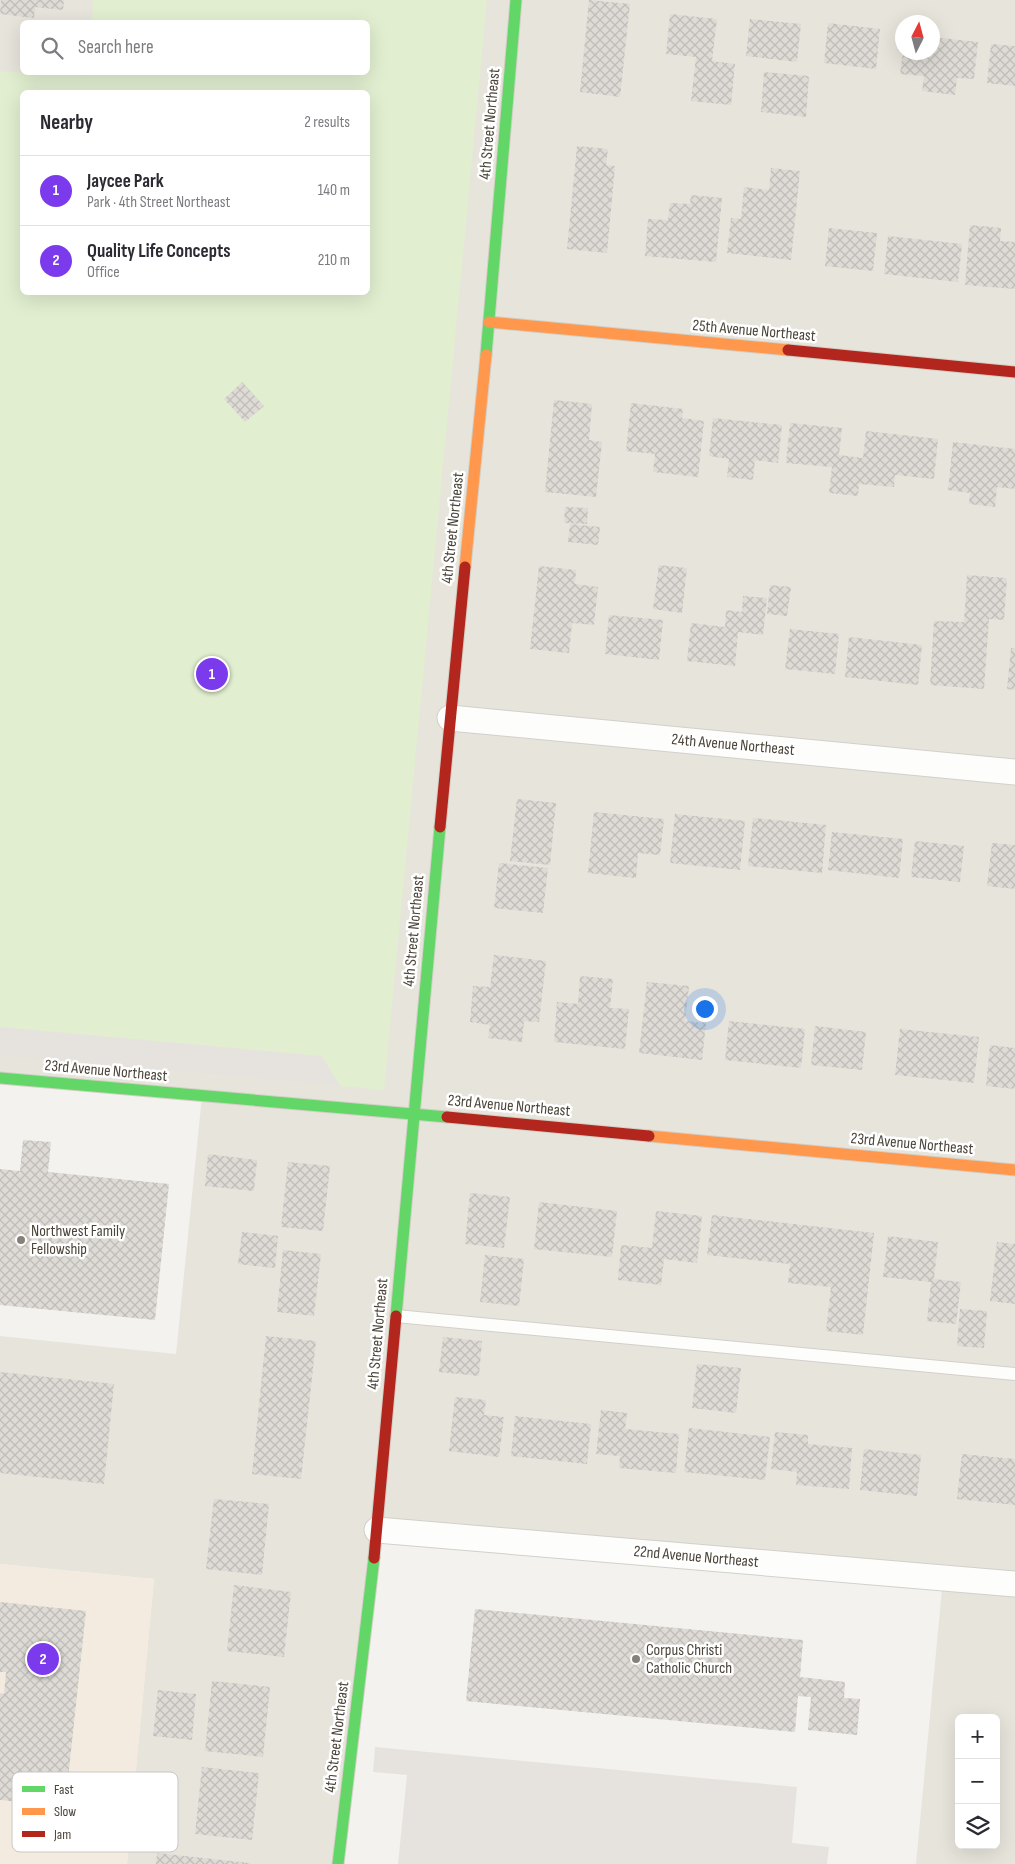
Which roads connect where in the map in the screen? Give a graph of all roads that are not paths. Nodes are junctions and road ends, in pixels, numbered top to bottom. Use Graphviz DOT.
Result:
graph roads {
  1 [pos="516,0"];
  2 [pos="489,322"];
  3 [pos="1015,372"];
  4 [pos="450,718"];
  5 [pos="1015,772"];
  6 [pos="0,1078"];
  7 [pos="414,1114"];
  8 [pos="1015,1170"];
  9 [pos="396,1316"];
  10 [pos="1015,1374"];
  11 [pos="377,1530"];
  12 [pos="1015,1584"];
  13 [pos="338,1864"];
  1 -- 2 [label="street, 4th Street Northeast"];
  2 -- 3 [label="street, 25th Avenue Northeast"];
  2 -- 4 [label="street, 4th Street Northeast"];
  4 -- 5 [label="street, 24th Avenue Northeast"];
  4 -- 7 [label="street, 4th Street Northeast"];
  6 -- 7 [label="street, 23rd Avenue Northeast"];
  7 -- 8 [label="street, 23rd Avenue Northeast"];
  7 -- 9 [label="street, 4th Street Northeast"];
  9 -- 10 [label="lane"];
  9 -- 11 [label="street, 4th Street Northeast"];
  11 -- 12 [label="street, 22nd Avenue Northeast"];
  11 -- 13 [label="street, 4th Street Northeast"];
}
